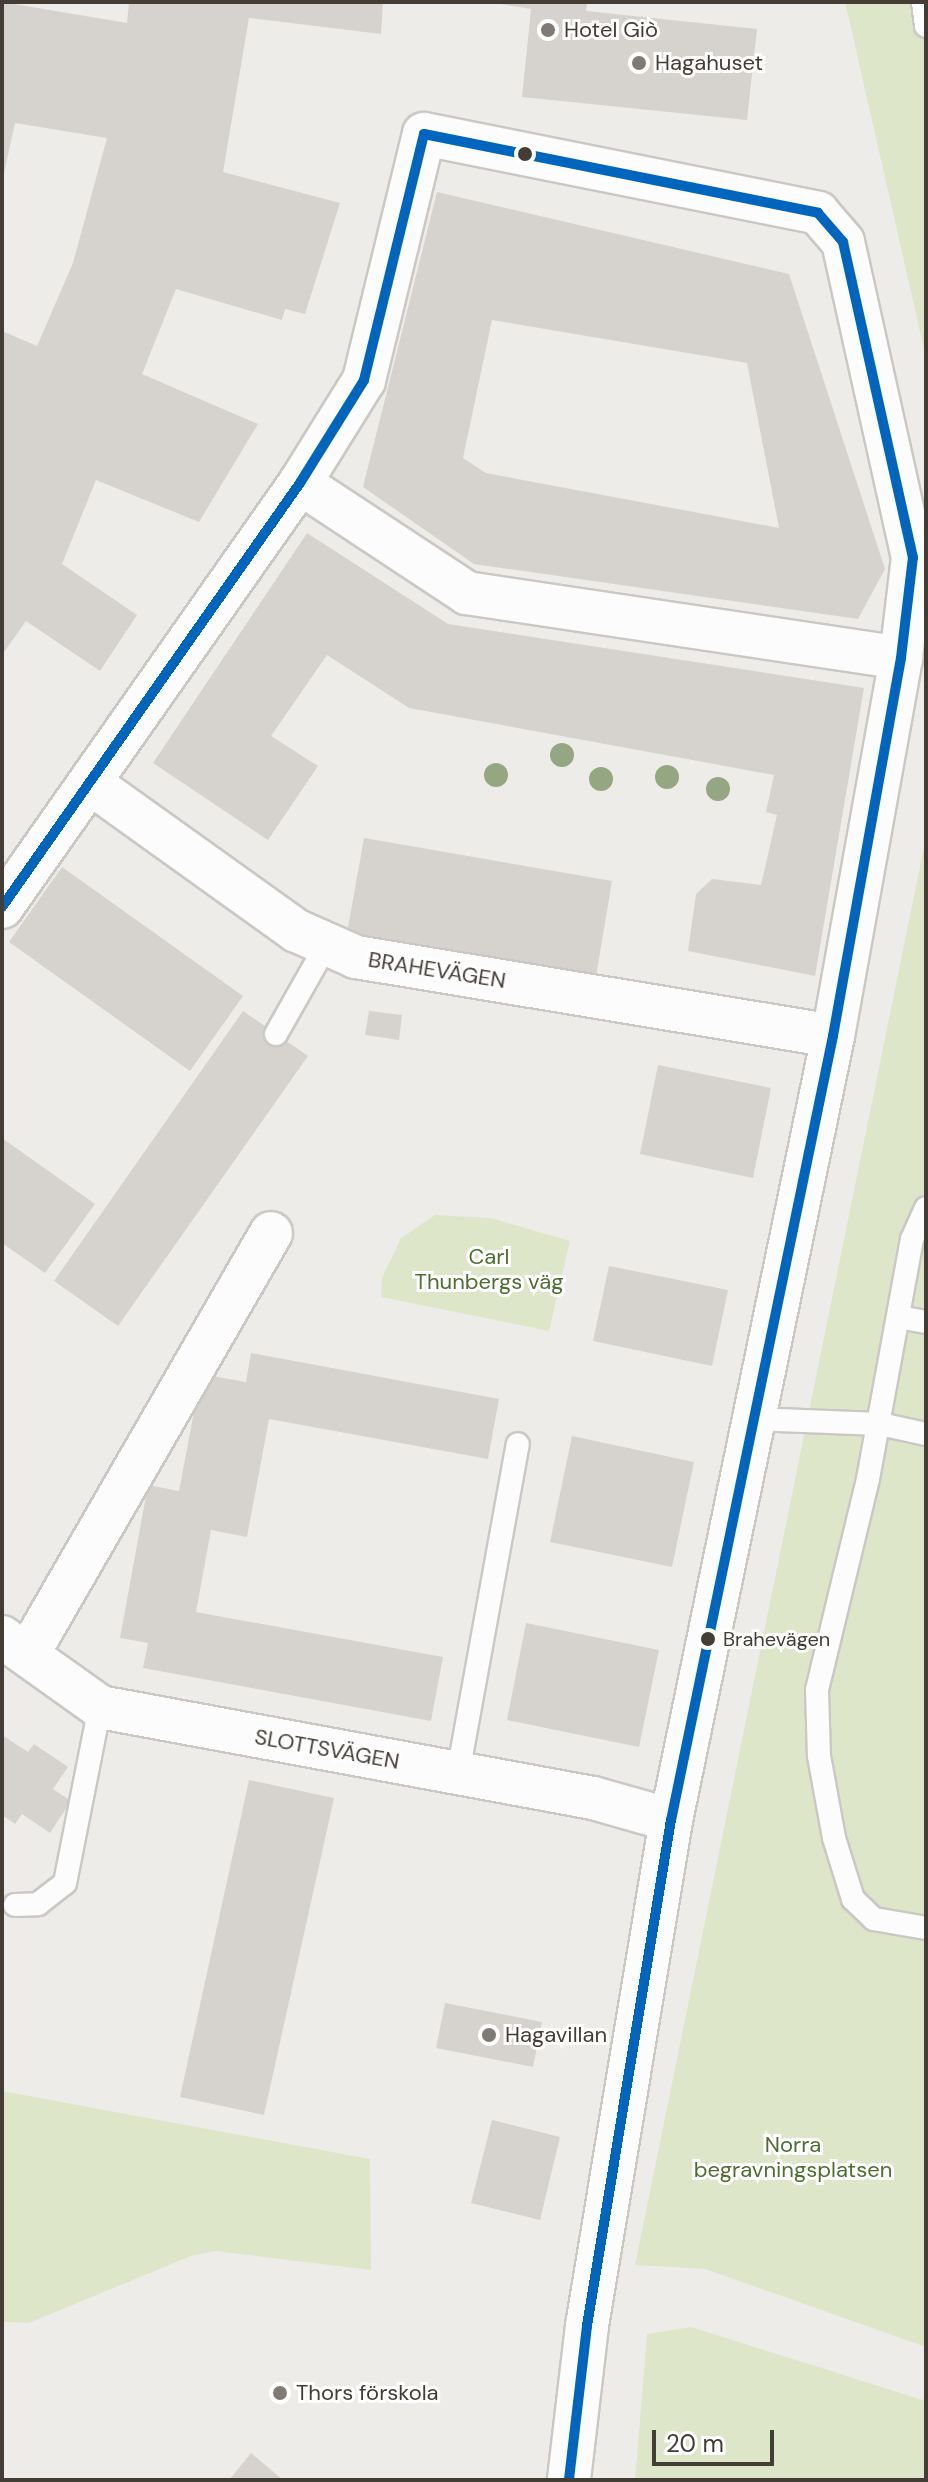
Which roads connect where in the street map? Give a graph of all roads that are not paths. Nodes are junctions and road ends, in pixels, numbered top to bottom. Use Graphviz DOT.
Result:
graph roads {
  1 [pos="923,2"];
  2 [pos="926,26"];
  3 [pos="300,483"];
  4 [pos="901,658"];
  5 [pos="90,783"];
  6 [pos="2,907"];
  7 [pos="342,950"];
  8 [pos="276,1034"];
  9 [pos="833,1036"];
  10 [pos="926,1208"];
  11 [pos="271,1233"];
  12 [pos="898,1317"];
  13 [pos="926,1322"];
  14 [pos="753,1419"];
  15 [pos="880,1424"];
  16 [pos="926,1434"];
  17 [pos="518,1444"];
  18 [pos="15,1646"];
  19 [pos="100,1707"];
  20 [pos="458,1773"];
  21 [pos="671,1820"];
  22 [pos="15,1905"];
  23 [pos="926,1928"];
  24 [pos="569,2480"];
  1 -- 2 [label="lane"];
  3 -- 4 [label="street"];
  3 -- 4 [label="street"];
  3 -- 5 [label="street"];
  4 -- 9 [label="street"];
  5 -- 6 [label="street"];
  5 -- 7 [label="street, BRAHEVÄGEN"];
  7 -- 8 [label="lane"];
  7 -- 9 [label="street, BRAHEVÄGEN"];
  9 -- 14 [label="street"];
  10 -- 12 [label="lane"];
  11 -- 18 [label="street"];
  12 -- 13 [label="lane"];
  12 -- 15 [label="lane"];
  14 -- 15 [label="lane"];
  14 -- 21 [label="street"];
  15 -- 16 [label="lane"];
  15 -- 23 [label="lane"];
  17 -- 20 [label="lane"];
  18 -- 19 [label="street, SLOTTSVÄGEN"];
  19 -- 20 [label="street, SLOTTSVÄGEN"];
  19 -- 22 [label="lane"];
  20 -- 21 [label="street, SLOTTSVÄGEN"];
  21 -- 24 [label="street"];
}
